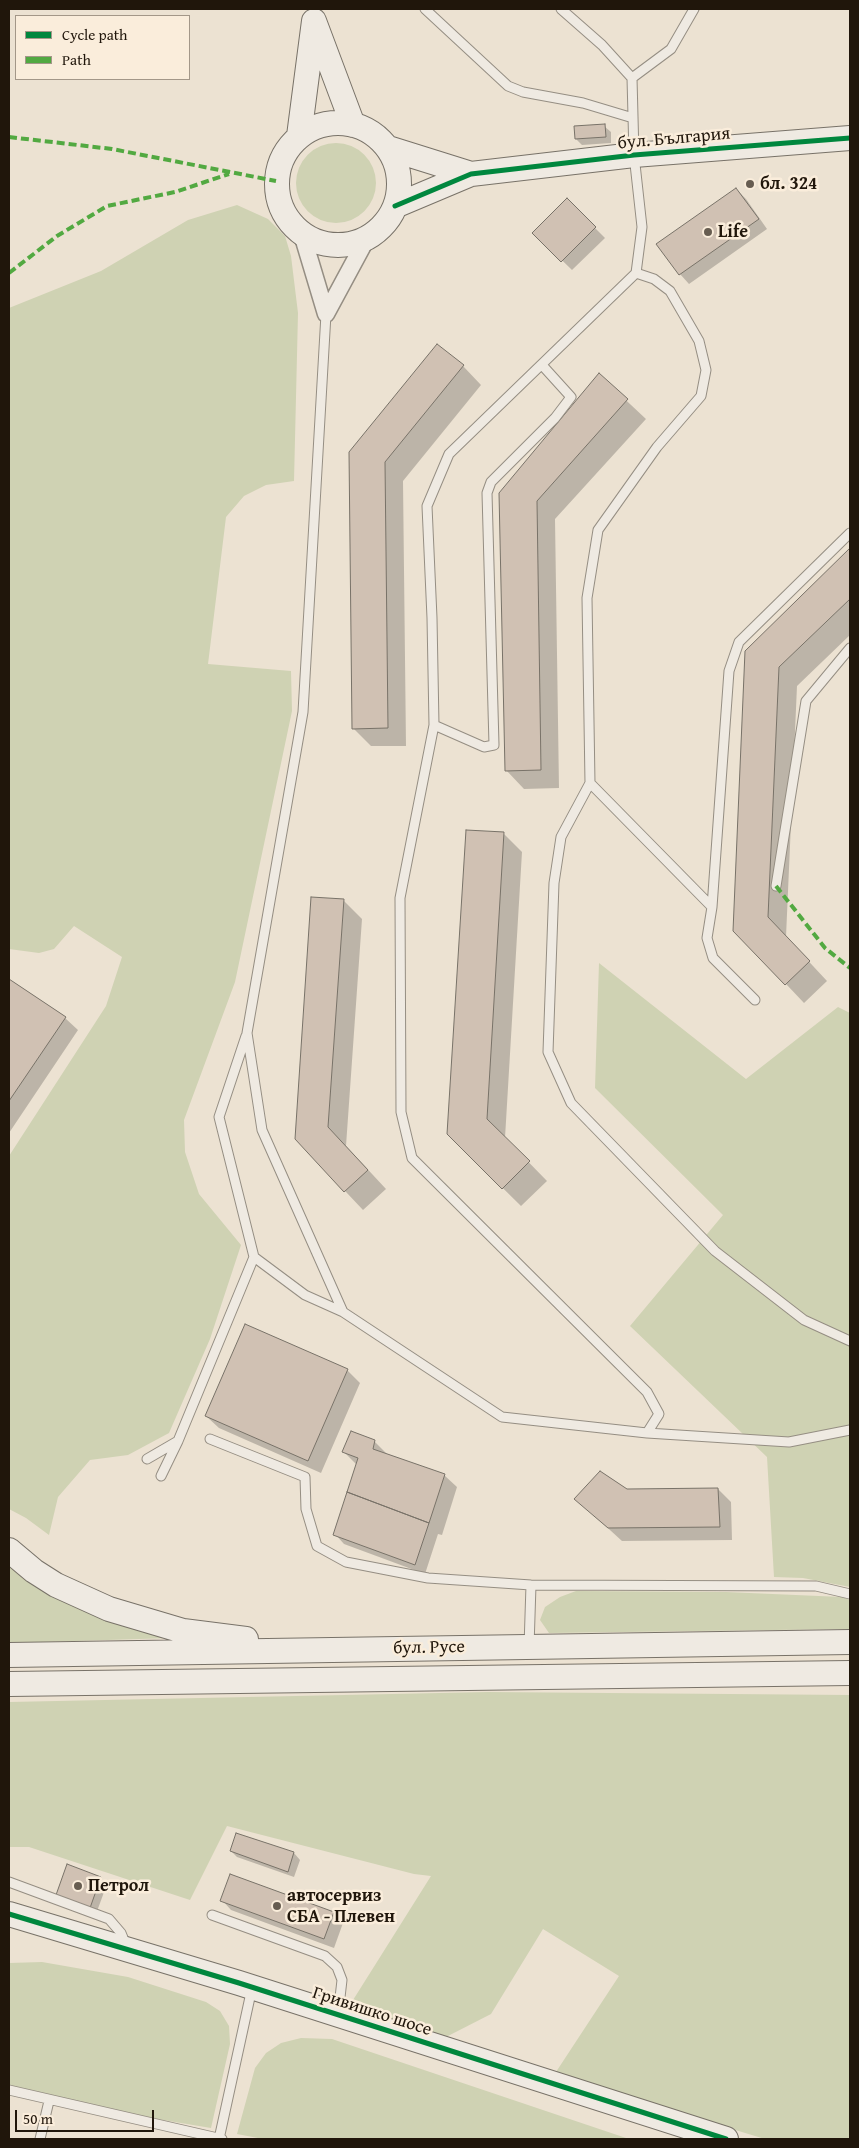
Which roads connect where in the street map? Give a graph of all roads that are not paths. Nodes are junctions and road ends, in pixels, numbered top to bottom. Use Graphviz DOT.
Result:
graph roads {
  1 [pos="425,9"];
  2 [pos="561,9"];
  3 [pos="694,9"];
  4 [pos="313,15"];
  5 [pos="632,78"];
  6 [pos="633,118"];
  7 [pos="353,125"];
  8 [pos="299,136"];
  9 [pos="850,138"];
  10 [pos="388,148"];
  11 [pos="634,155"];
  12 [pos="471,174"];
  13 [pos="395,206"];
  14 [pos="302,234"];
  15 [pos="367,238"];
  16 [pos="636,273"];
  17 [pos="326,314"];
  18 [pos="542,365"];
  19 [pos="850,534"];
  20 [pos="850,648"];
  21 [pos="434,725"];
  22 [pos="590,782"];
  23 [pos="776,886"];
  24 [pos="712,908"];
  25 [pos="755,1000"];
  26 [pos="247,1034"];
  27 [pos="254,1257"];
  28 [pos="343,1312"];
  29 [pos="850,1341"];
  30 [pos="850,1430"];
  31 [pos="647,1433"];
  32 [pos="210,1439"];
  33 [pos="178,1441"];
  34 [pos="147,1459"];
  35 [pos="161,1476"];
  36 [pos="9,1550"];
  37 [pos="531,1585"];
  38 [pos="850,1594"];
  39 [pos="850,1642"];
  40 [pos="529,1647"];
  41 [pos="324,1650"];
  42 [pos="9,1655"];
  43 [pos="850,1672"];
  44 [pos="9,1684"];
  45 [pos="9,1882"];
  46 [pos="9,1914"];
  47 [pos="212,1915"];
  48 [pos="41,1922"];
  49 [pos="9,1932"];
  50 [pos="129,1949"];
  51 [pos="252,1988"];
  52 [pos="338,2015"];
  53 [pos="9,2090"];
  54 [pos="50,2100"];
  55 [pos="40,2139"];
  56 [pos="220,2139"];
  57 [pos="726,2139"];
  1 -- 6 [label="lane"];
  2 -- 5 [label="lane"];
  3 -- 5 [label="lane"];
  4 -- 7 [label="main road"];
  4 -- 8 [label="main road"];
  5 -- 6 [label="lane"];
  6 -- 11 [label="lane"];
  7 -- 8 [label="main road"];
  7 -- 10 [label="main road"];
  8 -- 14 [label="main road"];
  9 -- 11 [label="main road, бул. България"];
  10 -- 12 [label="main road"];
  10 -- 13 [label="main road"];
  11 -- 12 [label="main road, бул. България"];
  11 -- 16 [label="lane"];
  12 -- 13 [label="main road"];
  13 -- 15 [label="main road"];
  14 -- 15 [label="main road"];
  14 -- 17 [label="street"];
  15 -- 17 [label="street"];
  16 -- 18 [label="lane"];
  16 -- 22 [label="lane"];
  17 -- 26 [label="lane"];
  18 -- 21 [label="lane"];
  18 -- 21 [label="lane"];
  19 -- 24 [label="lane"];
  20 -- 23 [label="lane"];
  21 -- 31 [label="lane"];
  22 -- 24 [label="lane"];
  22 -- 29 [label="lane"];
  24 -- 25 [label="lane"];
  26 -- 27 [label="lane"];
  26 -- 28 [label="lane"];
  27 -- 28 [label="lane"];
  27 -- 33 [label="lane"];
  28 -- 31 [label="lane"];
  30 -- 31 [label="lane"];
  32 -- 37 [label="lane"];
  33 -- 34 [label="lane"];
  33 -- 35 [label="lane"];
  36 -- 41 [label="main road"];
  37 -- 38 [label="lane"];
  37 -- 40 [label="lane"];
  39 -- 40 [label="main road, бул. Русе"];
  40 -- 41 [label="main road, бул. Русе"];
  41 -- 42 [label="main road, бул. Русе"];
  43 -- 44 [label="main road, бул. Русе"];
  45 -- 50 [label="lane"];
  46 -- 48 [label="main road, Гривишко шосе"];
  47 -- 52 [label="lane"];
  48 -- 49 [label="main road"];
  48 -- 50 [label="main road, Гривишко шосе"];
  50 -- 51 [label="main road, Гривишко шосе"];
  51 -- 52 [label="main road, Гривишко шосе"];
  51 -- 56 [label="lane"];
  52 -- 57 [label="main road, Гривишко шосе"];
  53 -- 54 [label="lane"];
  54 -- 55 [label="lane"];
  54 -- 56 [label="lane"];
}
